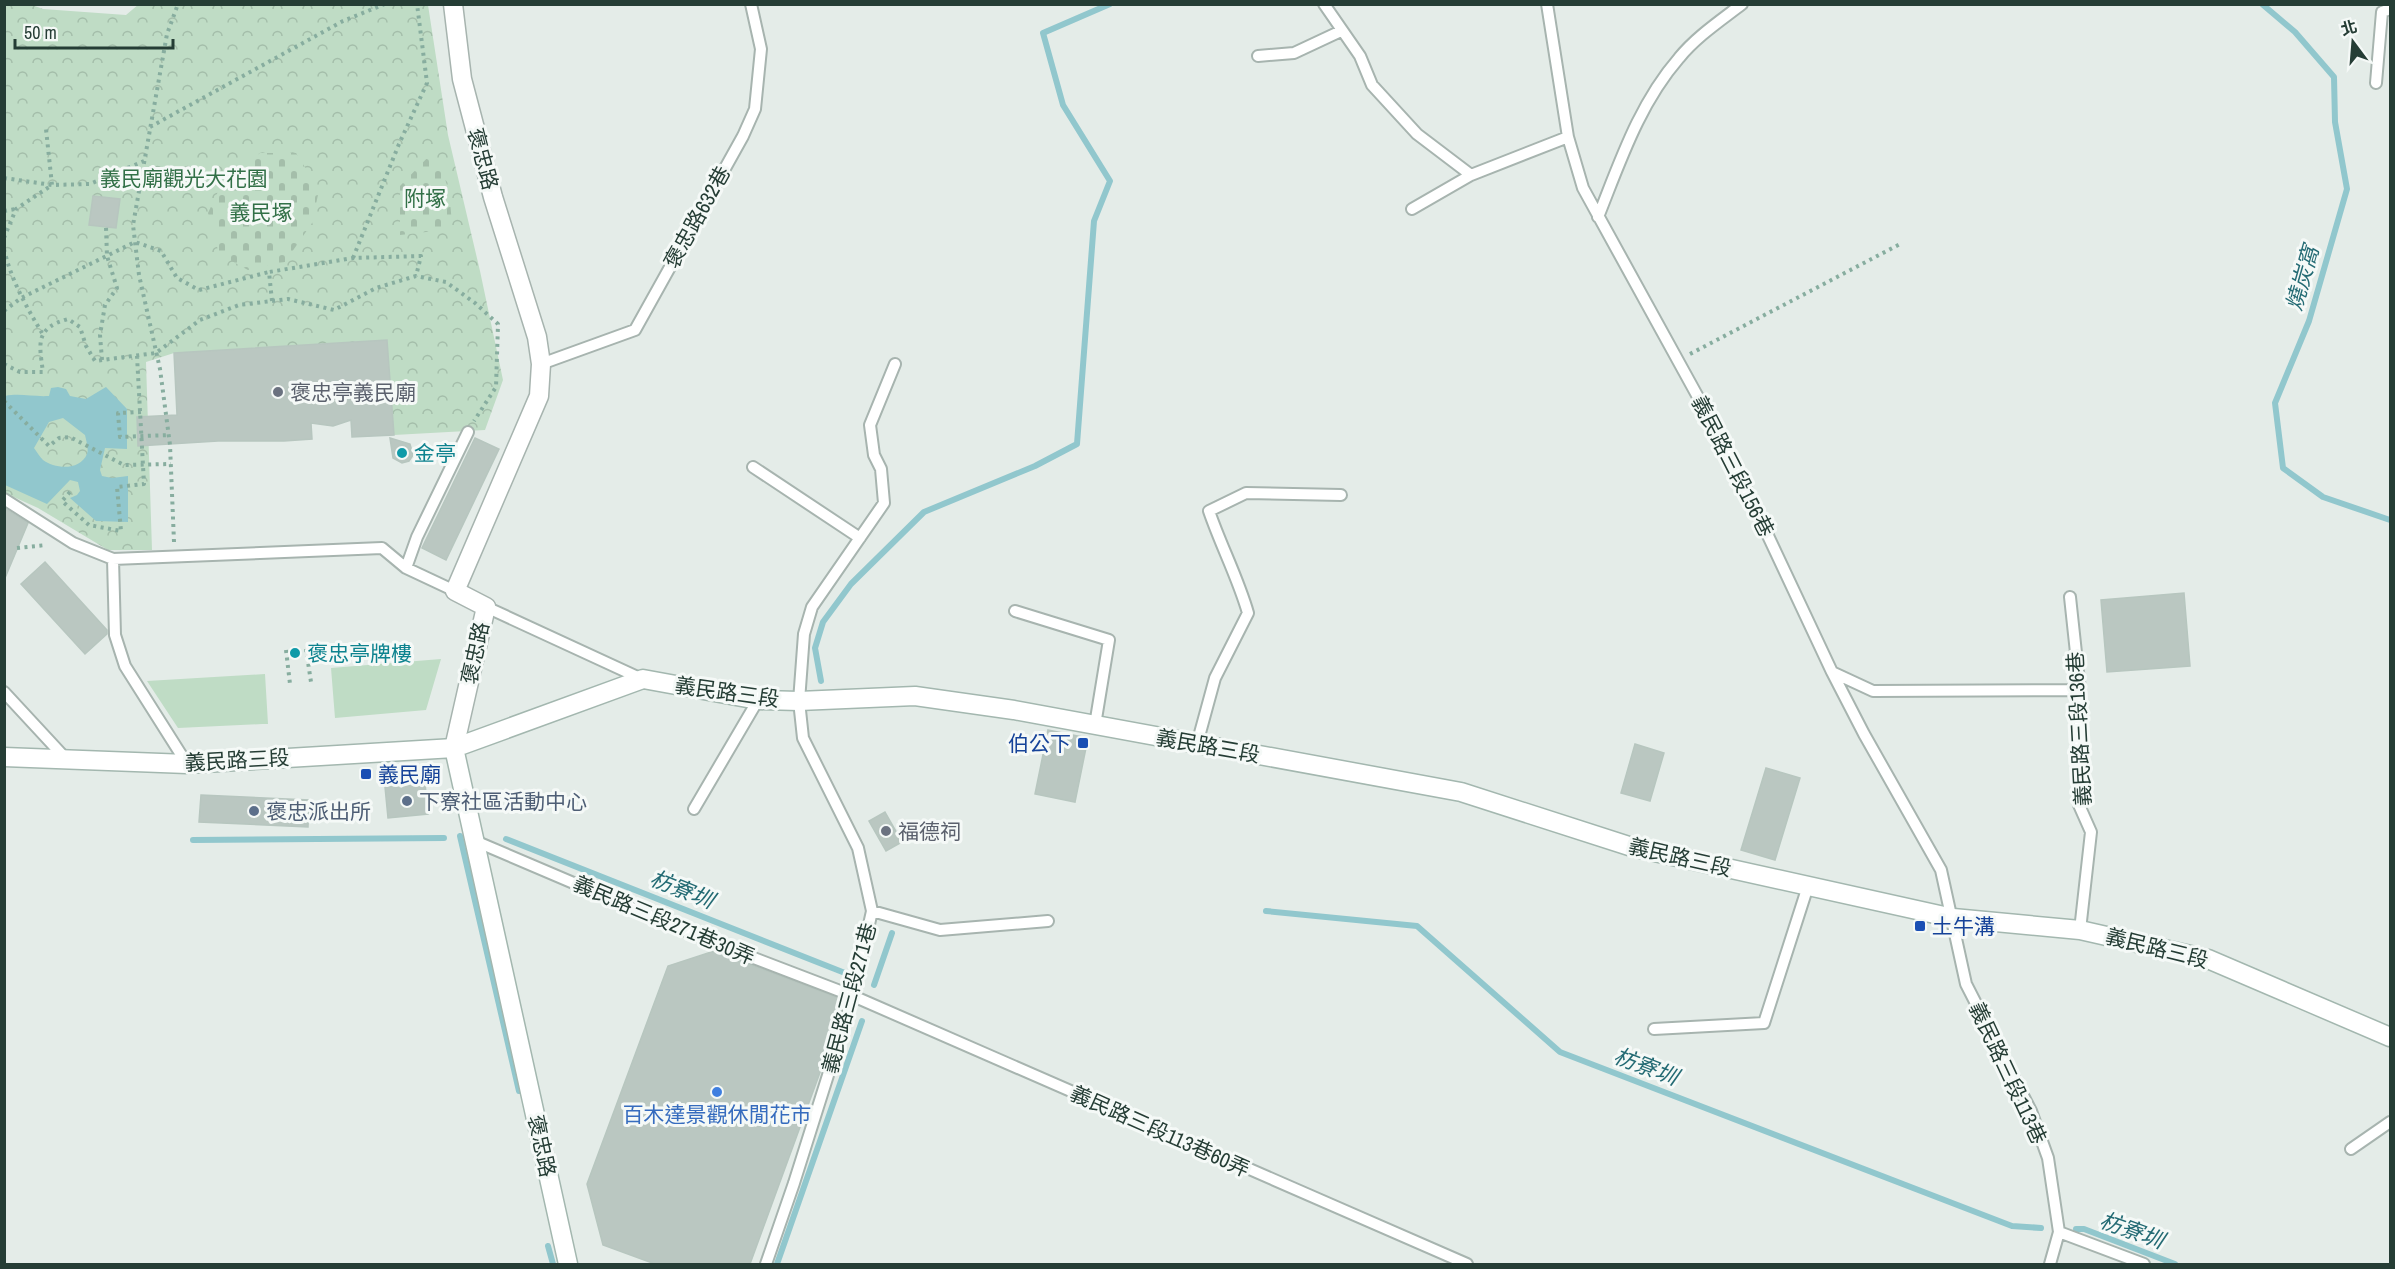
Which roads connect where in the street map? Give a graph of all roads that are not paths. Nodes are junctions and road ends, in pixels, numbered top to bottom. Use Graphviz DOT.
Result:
graph roads {
  1 [pos="453,4"];
  2 [pos="751,4"];
  3 [pos="1324,4"];
  4 [pos="1547,4"];
  5 [pos="1742,4"];
  6 [pos="2391,9"];
  7 [pos="1341,31"];
  8 [pos="1258,56"];
  9 [pos="2376,83"];
  10 [pos="1568,137"];
  11 [pos="1471,175"];
  12 [pos="1412,209"];
  13 [pos="1598,217"];
  14 [pos="541,364"];
  15 [pos="895,364"];
  16 [pos="468,432"];
  17 [pos="753,467"];
  18 [pos="1341,495"];
  19 [pos="4,499"];
  20 [pos="860,537"];
  21 [pos="113,559"];
  22 [pos="406,568"];
  23 [pos="455,591"];
  24 [pos="2070,597"];
  25 [pos="486,607"];
  26 [pos="1015,611"];
  27 [pos="1832,672"];
  28 [pos="643,679"];
  29 [pos="2080,690"];
  30 [pos="4,692"];
  31 [pos="758,700"];
  32 [pos="799,701"];
  33 [pos="1095,725"];
  34 [pos="1197,744"];
  35 [pos="454,748"];
  36 [pos="4,757"];
  37 [pos="67,760"];
  38 [pos="187,764"];
  39 [pos="694,809"];
  40 [pos="475,841"];
  41 [pos="1808,886"];
  42 [pos="872,911"];
  43 [pos="1953,918"];
  44 [pos="1048,921"];
  45 [pos="2080,930"];
  46 [pos="853,996"];
  47 [pos="1654,1029"];
  48 [pos="2391,1037"];
  49 [pos="2391,1122"];
  50 [pos="2352,1149"];
  51 [pos="2059,1232"];
  52 [pos="568,1264"];
  53 [pos="766,1264"];
  54 [pos="1467,1264"];
  55 [pos="2050,1264"];
  56 [pos="2144,1264"];
  1 -- 14 [label="street, 褒忠路"];
  2 -- 14 [label="lane, 褒忠路632巷"];
  3 -- 7 [label="lane"];
  4 -- 10 [label="lane, 義民路三段156巷"];
  5 -- 13 [label="lane"];
  6 -- 9 [label="lane"];
  7 -- 8 [label="lane"];
  7 -- 11 [label="lane"];
  10 -- 11 [label="lane"];
  10 -- 13 [label="lane, 義民路三段156巷"];
  11 -- 12 [label="lane"];
  13 -- 27 [label="lane, 義民路三段156巷"];
  14 -- 23 [label="street, 褒忠路"];
  15 -- 20 [label="lane, 義民路三段271巷"];
  16 -- 22 [label="lane"];
  17 -- 20 [label="lane"];
  18 -- 34 [label="lane"];
  19 -- 21 [label="lane"];
  20 -- 32 [label="lane, 義民路三段271巷"];
  21 -- 22 [label="lane"];
  21 -- 38 [label="lane"];
  22 -- 23 [label="lane"];
  23 -- 25 [label="street, 褒忠路"];
  24 -- 29 [label="lane, 義民路三段136巷"];
  25 -- 28 [label="lane"];
  25 -- 35 [label="street, 褒忠路"];
  26 -- 33 [label="lane"];
  27 -- 29 [label="lane"];
  27 -- 43 [label="lane, 義民路三段156巷"];
  28 -- 31 [label="street, 義民路三段"];
  28 -- 35 [label="street, 義民路三段"];
  29 -- 45 [label="lane, 義民路三段136巷"];
  30 -- 37 [label="lane"];
  31 -- 32 [label="street, 義民路三段"];
  31 -- 39 [label="lane"];
  32 -- 33 [label="street, 義民路三段"];
  32 -- 42 [label="lane, 義民路三段271巷"];
  33 -- 34 [label="street, 義民路三段"];
  34 -- 41 [label="street, 義民路三段"];
  35 -- 38 [label="street, 義民路三段"];
  35 -- 40 [label="street, 褒忠路"];
  36 -- 37 [label="street, 義民路三段"];
  37 -- 38 [label="street, 義民路三段"];
  40 -- 46 [label="lane, 義民路三段271巷30弄"];
  40 -- 52 [label="street, 褒忠路"];
  41 -- 43 [label="street, 義民路三段"];
  41 -- 47 [label="lane"];
  42 -- 44 [label="lane"];
  42 -- 46 [label="lane, 義民路三段271巷"];
  43 -- 45 [label="street, 義民路三段"];
  43 -- 51 [label="lane, 義民路三段113巷"];
  45 -- 48 [label="street, 義民路三段"];
  46 -- 53 [label="lane, 義民路三段271巷"];
  46 -- 54 [label="lane, 義民路三段113巷60弄"];
  49 -- 50 [label="lane"];
  51 -- 55 [label="lane, 義民路三段113巷"];
  51 -- 56 [label="lane"];
}
